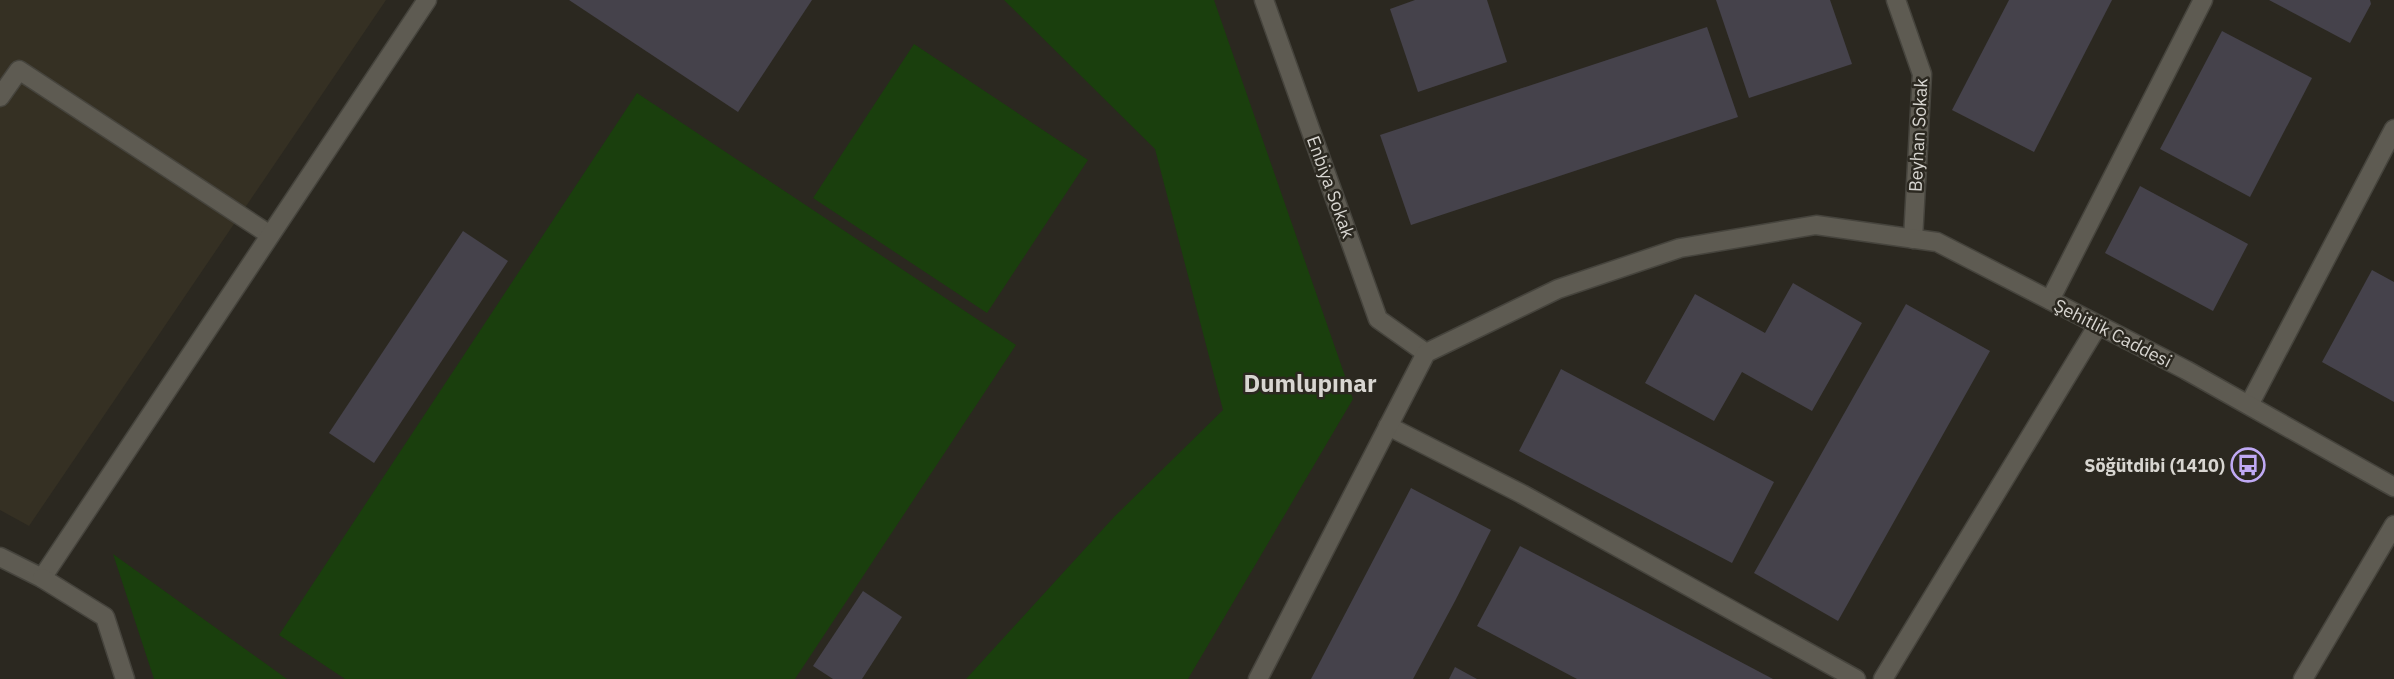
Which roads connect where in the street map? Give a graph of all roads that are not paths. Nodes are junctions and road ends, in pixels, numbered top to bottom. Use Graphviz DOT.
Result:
graph roads {
  1 [pos="427,0"];
  2 [pos="1264,0"];
  3 [pos="1896,0"];
  4 [pos="2203,0"];
  5 [pos="0,97"];
  6 [pos="2394,129"];
  7 [pos="270,235"];
  8 [pos="1913,239"];
  9 [pos="2050,300"];
  10 [pos="2098,325"];
  11 [pos="1426,353"];
  12 [pos="2249,405"];
  13 [pos="1388,426"];
  14 [pos="2394,487"];
  15 [pos="2394,525"];
  16 [pos="0,558"];
  17 [pos="42,578"];
  18 [pos="125,679"];
  19 [pos="1258,679"];
  20 [pos="1856,679"];
  21 [pos="1883,679"];
  22 [pos="2303,679"];
  1 -- 7 [label="street"];
  2 -- 11 [label="street, Enbiya Sokak"];
  3 -- 8 [label="street, Beyhan Sokak"];
  4 -- 9 [label="street"];
  5 -- 7 [label="street"];
  6 -- 12 [label="street"];
  7 -- 17 [label="street"];
  8 -- 9 [label="street, Şehitlik Caddesi"];
  8 -- 11 [label="street, Şehitlik Caddesi"];
  9 -- 10 [label="street, Şehitlik Caddesi"];
  10 -- 12 [label="street, Şehitlik Caddesi"];
  10 -- 21 [label="street"];
  11 -- 13 [label="street"];
  12 -- 14 [label="street, Şehitlik Caddesi"];
  13 -- 19 [label="street"];
  13 -- 20 [label="street"];
  15 -- 22 [label="street"];
  16 -- 17 [label="street"];
  17 -- 18 [label="street"];
}
